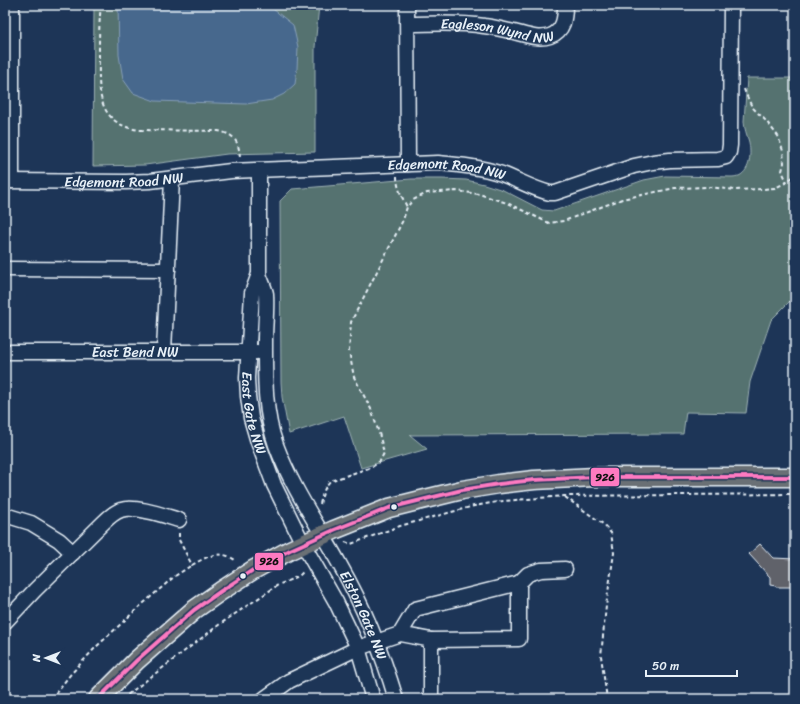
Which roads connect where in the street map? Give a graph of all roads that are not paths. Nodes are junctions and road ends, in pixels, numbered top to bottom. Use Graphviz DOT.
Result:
graph roads {
  1 [pos="12,5"];
  2 [pos="407,5"];
  3 [pos="565,5"];
  4 [pos="731,5"];
  5 [pos="408,24"];
  6 [pos="403,165"];
  7 [pos="259,170"];
  8 [pos="172,178"];
  9 [pos="9,181"];
  10 [pos="5,269"];
  11 [pos="168,270"];
  12 [pos="259,274"];
  13 [pos="5,352"];
  14 [pos="164,352"];
  15 [pos="248,352"];
  16 [pos="265,352"];
  17 [pos="795,477"];
  18 [pos="5,515"];
  19 [pos="179,520"];
  20 [pos="323,535"];
  21 [pos="303,544"];
  22 [pos="73,553"];
  23 [pos="565,569"];
  24 [pos="519,583"];
  25 [pos="5,622"];
  26 [pos="400,634"];
  27 [pos="431,640"];
  28 [pos="376,642"];
  29 [pos="358,648"];
  30 [pos="98,699"];
  31 [pos="264,699"];
  32 [pos="373,699"];
  33 [pos="396,699"];
  34 [pos="431,699"];
  1 -- 9 [label="street"];
  2 -- 5 [label="street"];
  3 -- 5 [label="street, Eagleson Wynd NW"];
  4 -- 6 [label="street, Edgemont Road NW"];
  5 -- 6 [label="street"];
  6 -- 7 [label="street, Edgemont Road NW"];
  7 -- 8 [label="street, Edgemont Road NW"];
  7 -- 12 [label="street, East Gate NW"];
  8 -- 9 [label="street, Edgemont Road NW"];
  8 -- 11 [label="street"];
  10 -- 11 [label="street"];
  11 -- 14 [label="street"];
  12 -- 15 [label="street, East Gate NW"];
  12 -- 16 [label="street, East Gate NW"];
  13 -- 14 [label="street, East Bend NW"];
  14 -- 15 [label="street, East Bend NW"];
  15 -- 16 [label="street, East Bend NW"];
  15 -- 21 [label="street, East Gate NW"];
  16 -- 20 [label="street, East Gate NW"];
  17 -- 20 [label="main road"];
  18 -- 22 [label="street"];
  19 -- 22 [label="street"];
  20 -- 21 [label="main road"];
  20 -- 28 [label="street, Elston Gate NW"];
  21 -- 29 [label="street, Elston Gate NW"];
  21 -- 30 [label="main road"];
  22 -- 25 [label="street"];
  23 -- 24 [label="street"];
  24 -- 26 [label="street"];
  24 -- 27 [label="street"];
  26 -- 27 [label="street"];
  26 -- 28 [label="street"];
  27 -- 34 [label="street"];
  28 -- 29 [label="street"];
  28 -- 33 [label="street, Elston Gate NW"];
  29 -- 31 [label="street"];
  29 -- 32 [label="street, Elston Gate NW"];
}
